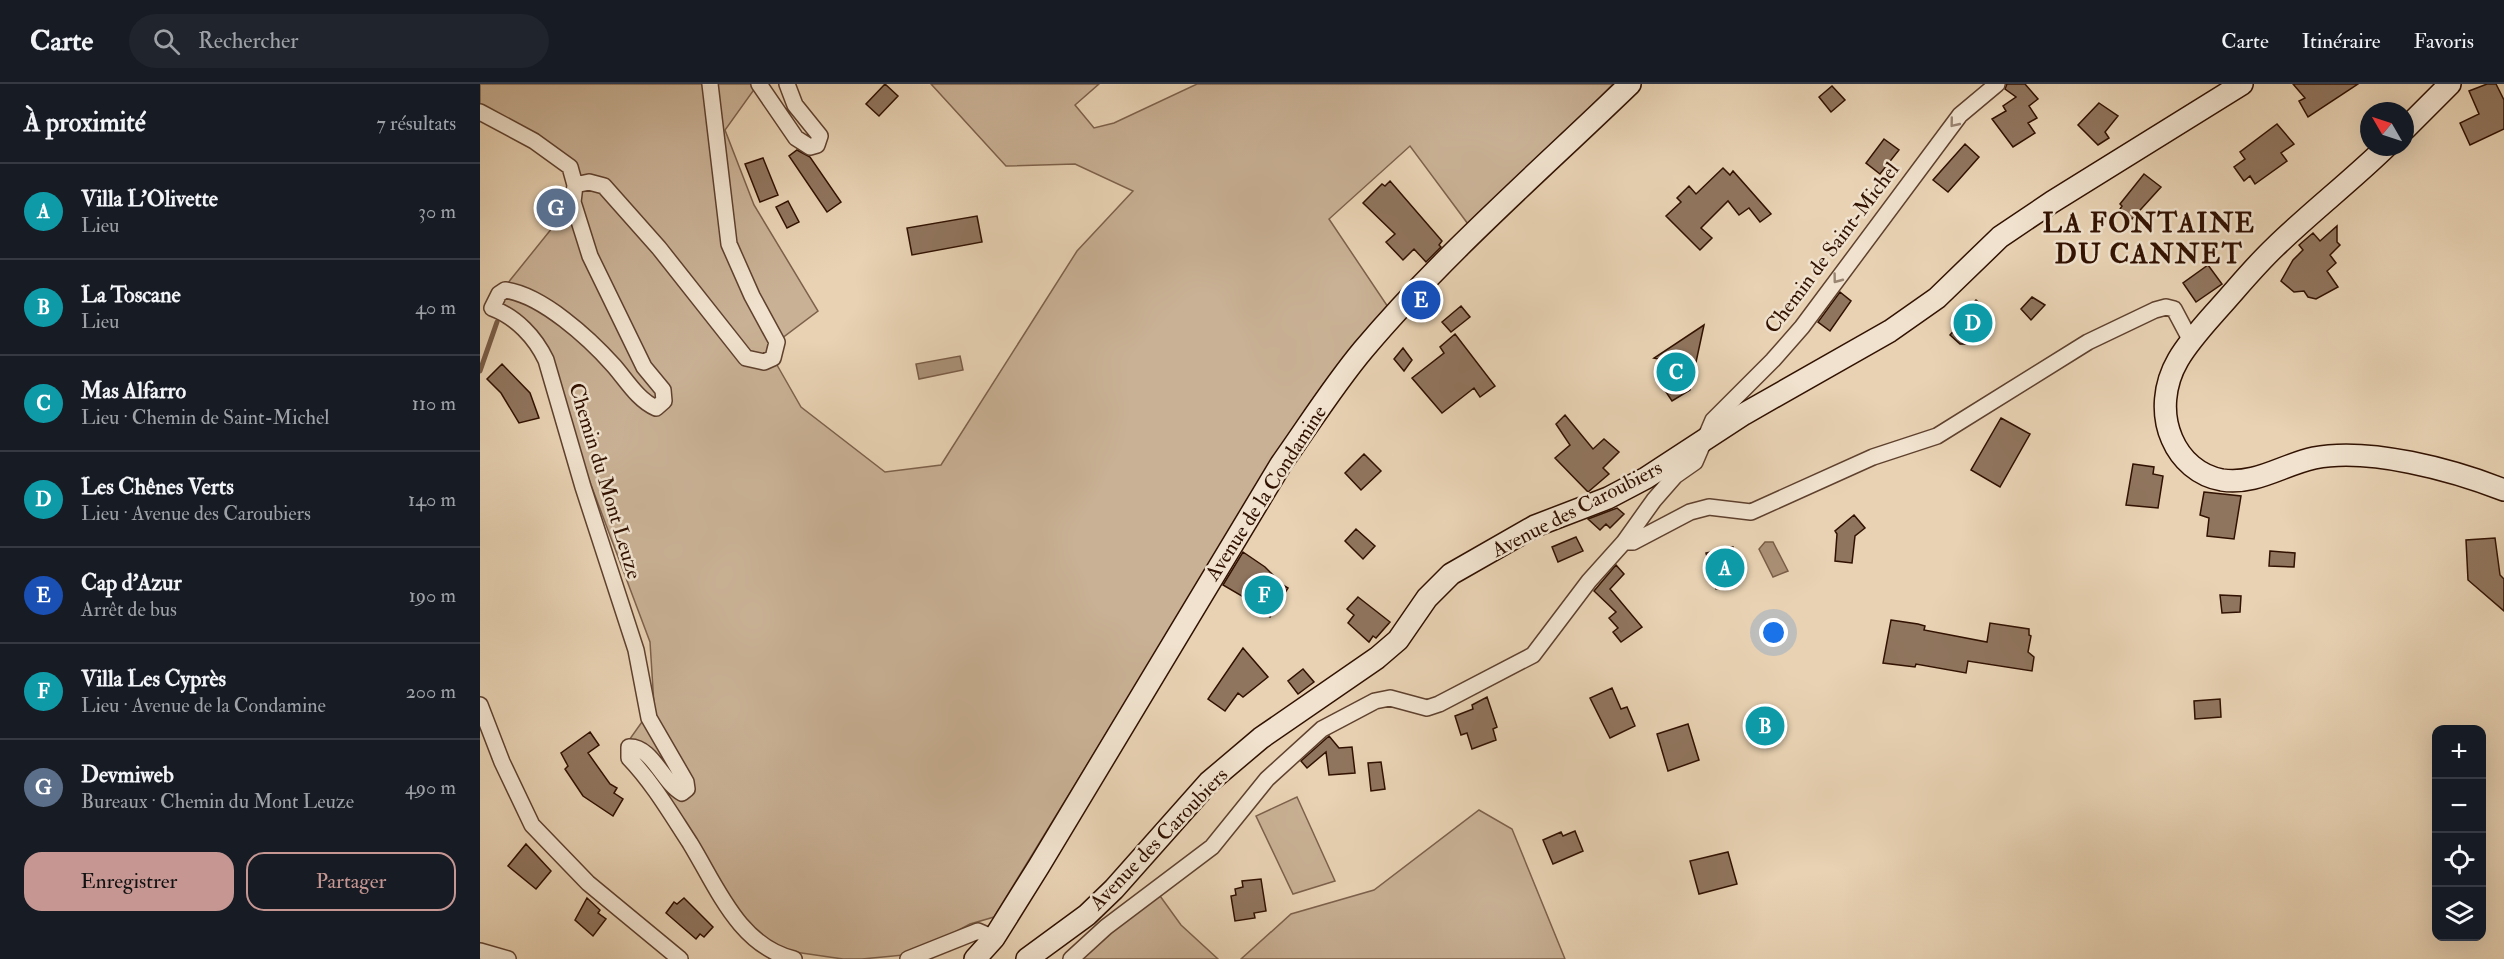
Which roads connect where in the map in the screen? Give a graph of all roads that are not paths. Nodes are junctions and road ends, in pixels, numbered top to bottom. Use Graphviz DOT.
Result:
graph roads {
  1 [pos="710,84"];
  2 [pos="759,84"];
  3 [pos="787,84"];
  4 [pos="1630,84"];
  5 [pos="1997,84"];
  6 [pos="2242,84"];
  7 [pos="2450,84"];
  8 [pos="480,112"];
  9 [pos="2414,120"];
  10 [pos="2376,156"];
  11 [pos="574,185"];
  12 [pos="486,308"];
  13 [pos="2191,341"];
  14 [pos="1703,440"];
  15 [pos="2504,490"];
  16 [pos="1624,542"];
  17 [pos="480,705"];
  18 [pos="994,938"];
  19 [pos="480,951"];
  20 [pos="508,959"];
  21 [pos="680,959"];
  22 [pos="794,959"];
  23 [pos="908,959"];
  24 [pos="975,959"];
  25 [pos="1027,959"];
  26 [pos="1071,959"];
  1 -- 11 [label="street"];
  2 -- 3 [label="street"];
  4 -- 18 [label="street, Avenue de la Condamine"];
  5 -- 14 [label="street, Chemin de Saint-Michel, one-way"];
  6 -- 14 [label="street, Avenue des Caroubiers"];
  7 -- 9 [label="street"];
  8 -- 11 [label="street"];
  10 -- 13 [label="street"];
  11 -- 12 [label="street, Chemin du Mont Leuze"];
  12 -- 22 [label="street, Chemin du Mont Leuze"];
  13 -- 15 [label="street"];
  13 -- 16 [label="street"];
  14 -- 16 [label="street, Chemin de Saint-Michel"];
  14 -- 25 [label="street, Avenue des Caroubiers"];
  16 -- 26 [label="street, Chemin de Saint-Michel"];
  17 -- 21 [label="street"];
  18 -- 23 [label="street"];
  18 -- 24 [label="street, Avenue de la Condamine"];
  19 -- 20 [label="street"];
}
